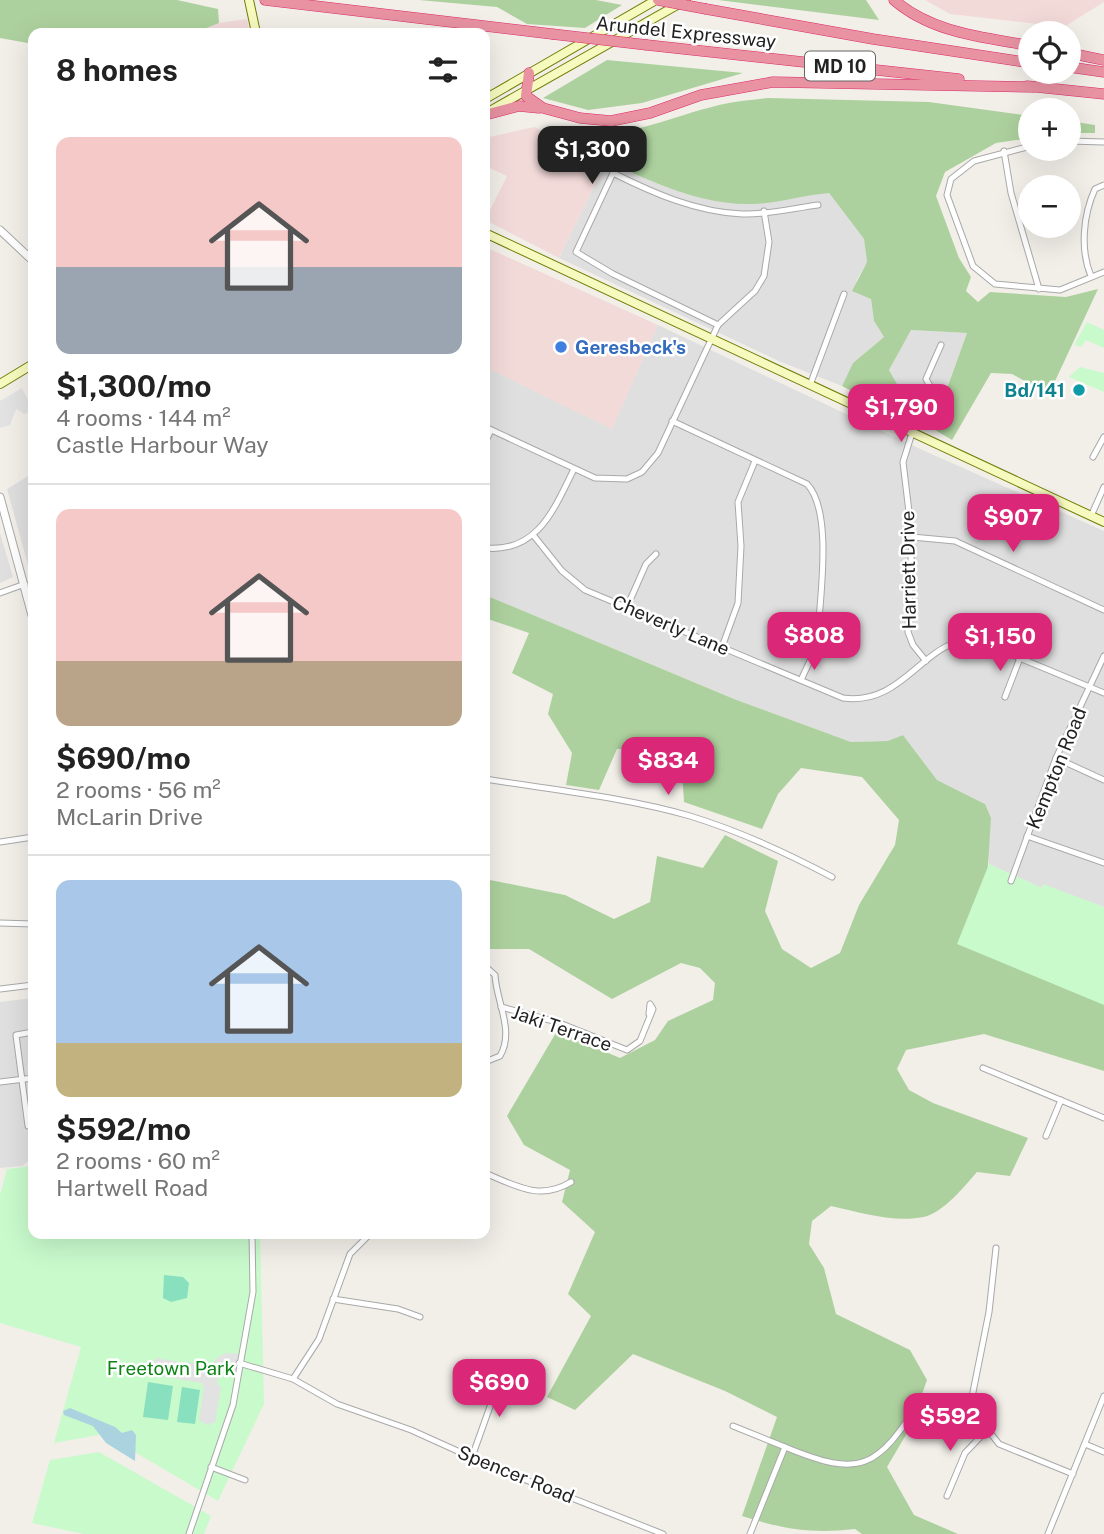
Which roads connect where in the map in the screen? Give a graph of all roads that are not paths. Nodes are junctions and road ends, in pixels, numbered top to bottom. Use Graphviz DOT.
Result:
graph roads {
  1 [pos="249,0"];
  2 [pos="267,0"];
  3 [pos="657,0"];
  4 [pos="686,0"];
  5 [pos="894,0"];
  6 [pos="255,28"];
  7 [pos="1018,43"];
  8 [pos="1081,55"];
  9 [pos="1018,60"];
  10 [pos="1104,60"];
  11 [pos="1081,69"];
  12 [pos="1104,72"];
  13 [pos="529,73"];
  14 [pos="1033,86"];
  15 [pos="525,92"];
  16 [pos="1104,94"];
  17 [pos="490,96"];
  18 [pos="543,108"];
  19 [pos="490,111"];
  20 [pos="490,113"];
  21 [pos="1081,141"];
  22 [pos="1104,142"];
  23 [pos="1018,148"];
  24 [pos="1004,151"];
  25 [pos="1104,185"];
  26 [pos="818,205"];
  27 [pos="764,212"];
  28 [pos="0,230"];
  29 [pos="490,235"];
  30 [pos="28,256"];
  31 [pos="1104,272"];
  32 [pos="613,274"];
  33 [pos="1091,276"];
  34 [pos="1039,289"];
  35 [pos="606,290"];
  36 [pos="844,294"];
  37 [pos="718,325"];
  38 [pos="711,340"];
  39 [pos="941,345"];
  40 [pos="28,367"];
  41 [pos="0,384"];
  42 [pos="810,386"];
  43 [pos="672,421"];
  44 [pos="490,430"];
  45 [pos="912,433"];
  46 [pos="1104,437"];
  47 [pos="1093,457"];
  48 [pos="755,461"];
  49 [pos="574,469"];
  50 [pos="1104,487"];
  51 [pos="0,498"];
  52 [pos="1091,516"];
  53 [pos="1104,522"];
  54 [pos="534,536"];
  55 [pos="912,537"];
  56 [pos="490,548"];
  57 [pos="656,554"];
  58 [pos="25,584"];
  59 [pos="28,592"];
  60 [pos="0,593"];
  61 [pos="627,607"];
  62 [pos="1104,610"];
  63 [pos="722,647"];
  64 [pos="1104,656"];
  65 [pos="1020,658"];
  66 [pos="926,661"];
  67 [pos="801,680"];
  68 [pos="1090,686"];
  69 [pos="1104,693"];
  70 [pos="1005,697"];
  71 [pos="1056,758"];
  72 [pos="490,780"];
  73 [pos="1104,780"];
  74 [pos="1027,836"];
  75 [pos="28,838"];
  76 [pos="0,842"];
  77 [pos="1104,863"];
  78 [pos="832,877"];
  79 [pos="1011,881"];
  80 [pos="0,923"];
  81 [pos="28,924"];
  82 [pos="490,969"];
  83 [pos="28,986"];
  84 [pos="0,989"];
  85 [pos="501,1007"];
  86 [pos="649,1014"];
  87 [pos="28,1033"];
  88 [pos="490,1061"];
  89 [pos="984,1068"];
  90 [pos="28,1078"];
  91 [pos="22,1079"];
  92 [pos="0,1082"];
  93 [pos="1061,1100"];
  94 [pos="1104,1118"];
  95 [pos="28,1126"];
  96 [pos="1046,1136"];
  97 [pos="490,1176"];
  98 [pos="571,1182"];
  99 [pos="252,1239"];
  100 [pos="365,1239"];
  101 [pos="996,1248"];
  102 [pos="333,1299"];
  103 [pos="420,1317"];
  104 [pos="239,1363"];
  105 [pos="502,1373"];
  106 [pos="293,1379"];
  107 [pos="1104,1396"];
  108 [pos="921,1400"];
  109 [pos="733,1426"];
  110 [pos="986,1431"];
  111 [pos="1085,1444"];
  112 [pos="785,1447"];
  113 [pos="1104,1452"];
  114 [pos="472,1457"];
  115 [pos="211,1467"];
  116 [pos="1073,1474"];
  117 [pos="245,1480"];
  118 [pos="947,1496"];
  119 [pos="643,1525"];
  120 [pos="189,1534"];
  121 [pos="639,1534"];
  122 [pos="663,1534"];
  123 [pos="750,1534"];
  124 [pos="1048,1534"];
  1 -- 6 [label="main road"];
  2 -- 14 [label="highway, Arundel Expressway / MD 10, bridge"];
  3 -- 9 [label="highway, Arundel Expressway / MD 10, bridge"];
  3 -- 13 [label="main road"];
  4 -- 15 [label="main road"];
  5 -- 7 [label="highway"];
  8 -- 10 [label="highway"];
  11 -- 12 [label="highway"];
  13 -- 15 [label="highway"];
  13 -- 17 [label="main road"];
  14 -- 16 [label="highway, Arundel Expressway / MD 10"];
  14 -- 18 [label="highway"];
  15 -- 18 [label="highway"];
  15 -- 19 [label="main road"];
  18 -- 20 [label="highway"];
  21 -- 22 [label="street"];
  23 -- 24 [label="street"];
  24 -- 34 [label="street"];
  24 -- 34 [label="street"];
  25 -- 33 [label="street"];
  26 -- 27 [label="street"];
  27 -- 32 [label="street"];
  27 -- 37 [label="street"];
  28 -- 30 [label="street"];
  29 -- 35 [label="main road"];
  31 -- 33 [label="street"];
  32 -- 35 [label="street"];
  32 -- 37 [label="street"];
  33 -- 34 [label="street"];
  35 -- 38 [label="main road"];
  36 -- 42 [label="street"];
  37 -- 38 [label="street"];
  38 -- 42 [label="main road"];
  38 -- 43 [label="street"];
  39 -- 45 [label="street, Harriett Drive"];
  40 -- 41 [label="main road"];
  42 -- 45 [label="main road"];
  43 -- 48 [label="street"];
  43 -- 49 [label="street"];
  44 -- 49 [label="street"];
  45 -- 52 [label="main road"];
  45 -- 55 [label="street, Harriett Drive"];
  46 -- 47 [label="street"];
  48 -- 63 [label="street"];
  48 -- 67 [label="street"];
  49 -- 54 [label="street"];
  50 -- 52 [label="street"];
  51 -- 58 [label="street"];
  52 -- 53 [label="main road"];
  54 -- 56 [label="street"];
  54 -- 61 [label="street, Cheverly Lane"];
  55 -- 62 [label="street"];
  55 -- 66 [label="street, Harriett Drive"];
  57 -- 61 [label="street"];
  58 -- 59 [label="street"];
  58 -- 60 [label="street"];
  61 -- 63 [label="street, Cheverly Lane"];
  63 -- 67 [label="street, Cheverly Lane"];
  64 -- 68 [label="street, Kempton Road"];
  65 -- 66 [label="street, Cheverly Lane"];
  65 -- 68 [label="street, Cheverly Lane"];
  65 -- 70 [label="street"];
  66 -- 67 [label="street, Cheverly Lane"];
  68 -- 69 [label="street, Cheverly Lane"];
  68 -- 71 [label="street, Kempton Road"];
  71 -- 73 [label="street"];
  71 -- 74 [label="street, Kempton Road"];
  72 -- 78 [label="street"];
  74 -- 77 [label="street"];
  74 -- 79 [label="street, Kempton Road"];
  75 -- 76 [label="street"];
  80 -- 81 [label="street"];
  82 -- 85 [label="street, Jaki Terrace"];
  83 -- 84 [label="street"];
  85 -- 86 [label="street, Jaki Terrace"];
  85 -- 88 [label="street"];
  87 -- 91 [label="street"];
  89 -- 93 [label="street"];
  90 -- 91 [label="street"];
  91 -- 92 [label="street"];
  91 -- 95 [label="street"];
  93 -- 94 [label="street"];
  93 -- 96 [label="street"];
  97 -- 98 [label="street"];
  99 -- 104 [label="street"];
  100 -- 102 [label="street"];
  101 -- 110 [label="street"];
  102 -- 103 [label="street"];
  102 -- 106 [label="street"];
  104 -- 106 [label="street, Spencer Road"];
  104 -- 115 [label="street"];
  105 -- 114 [label="street"];
  106 -- 114 [label="street, Spencer Road"];
  107 -- 111 [label="street"];
  108 -- 112 [label="street"];
  109 -- 112 [label="street"];
  110 -- 116 [label="street"];
  110 -- 118 [label="street"];
  111 -- 113 [label="street"];
  111 -- 116 [label="street"];
  112 -- 123 [label="street"];
  114 -- 119 [label="street, Spencer Road"];
  115 -- 117 [label="street"];
  115 -- 120 [label="street"];
  116 -- 124 [label="street"];
  119 -- 121 [label="street"];
  119 -- 122 [label="street, Spencer Road"];
}
